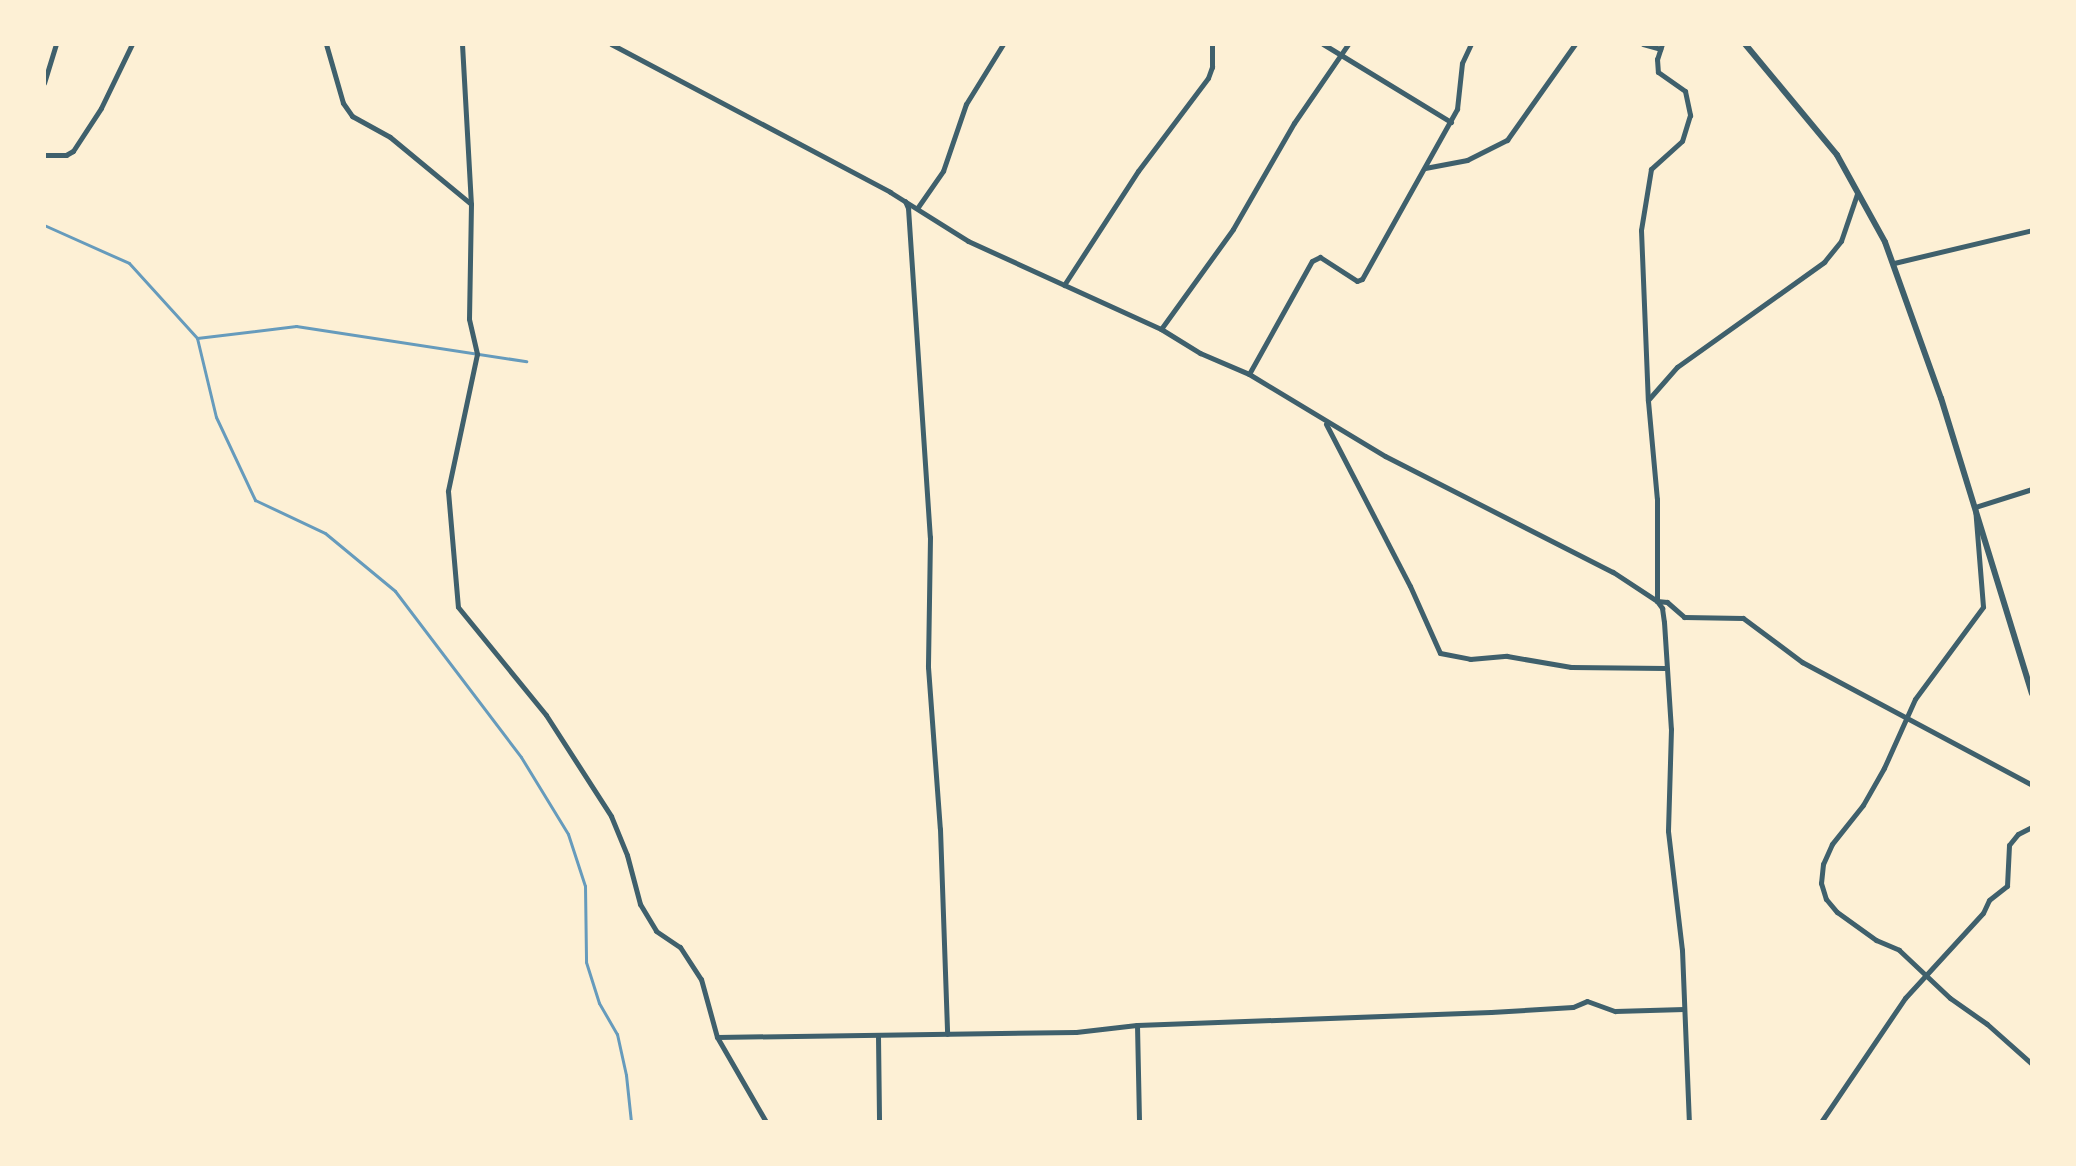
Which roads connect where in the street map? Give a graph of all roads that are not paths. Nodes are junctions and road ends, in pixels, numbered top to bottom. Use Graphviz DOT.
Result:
graph roads {
  1 [pos="56,44"];
  2 [pos="132,44"];
  3 [pos="326,44"];
  4 [pos="462,44"];
  5 [pos="611,44"];
  6 [pos="1003,44"];
  7 [pos="1212,44"];
  8 [pos="1323,44"];
  9 [pos="1348,44"];
  10 [pos="1471,44"];
  11 [pos="1575,44"];
  12 [pos="1643,44"];
  13 [pos="1745,44"];
  14 [pos="1661,47"];
  15 [pos="1341,55"];
  16 [pos="44,83"];
  17 [pos="1451,122"];
  18 [pos="44,155"];
  19 [pos="1424,168"];
  20 [pos="1857,194"];
  21 [pos="904,200"];
  22 [pos="471,204"];
  23 [pos="918,207"];
  24 [pos="2032,230"];
  25 [pos="1894,263"];
  26 [pos="1064,285"];
  27 [pos="1161,329"];
  28 [pos="1249,374"];
  29 [pos="1648,401"];
  30 [pos="1325,422"];
  31 [pos="2032,489"];
  32 [pos="1975,507"];
  33 [pos="1657,601"];
  34 [pos="1665,668"];
  35 [pos="2032,693"];
  36 [pos="1909,718"];
  37 [pos="2032,785"];
  38 [pos="2032,827"];
  39 [pos="1925,974"];
  40 [pos="1684,1009"];
  41 [pos="1137,1025"];
  42 [pos="947,1034"];
  43 [pos="878,1036"];
  44 [pos="717,1037"];
  45 [pos="2032,1064"];
  46 [pos="766,1122"];
  47 [pos="879,1122"];
  48 [pos="1139,1122"];
  49 [pos="1689,1122"];
  50 [pos="1821,1122"];
  1 -- 16 [label="street"];
  2 -- 18 [label="street"];
  3 -- 22 [label="street"];
  4 -- 22 [label="street"];
  5 -- 21 [label="street"];
  6 -- 23 [label="street"];
  7 -- 26 [label="street"];
  8 -- 15 [label="street"];
  9 -- 15 [label="street"];
  10 -- 17 [label="street"];
  11 -- 19 [label="street"];
  12 -- 14 [label="street"];
  13 -- 20 [label="street"];
  14 -- 29 [label="street"];
  15 -- 17 [label="street"];
  15 -- 27 [label="street"];
  17 -- 19 [label="street"];
  19 -- 28 [label="street"];
  20 -- 25 [label="street"];
  20 -- 29 [label="street"];
  21 -- 23 [label="street"];
  21 -- 42 [label="street"];
  22 -- 44 [label="street"];
  23 -- 26 [label="street"];
  24 -- 25 [label="street"];
  25 -- 32 [label="street"];
  26 -- 27 [label="street"];
  27 -- 28 [label="street"];
  28 -- 30 [label="street"];
  29 -- 33 [label="street"];
  30 -- 33 [label="street"];
  30 -- 34 [label="street"];
  31 -- 32 [label="street"];
  32 -- 35 [label="street"];
  32 -- 36 [label="street"];
  33 -- 34 [label="street"];
  33 -- 36 [label="street"];
  34 -- 40 [label="street"];
  36 -- 37 [label="street"];
  36 -- 39 [label="street"];
  38 -- 39 [label="street"];
  39 -- 45 [label="street"];
  39 -- 50 [label="street"];
  40 -- 41 [label="street"];
  40 -- 49 [label="street"];
  41 -- 42 [label="street"];
  41 -- 48 [label="street"];
  42 -- 43 [label="street"];
  43 -- 44 [label="street"];
  43 -- 47 [label="street"];
  44 -- 46 [label="street"];
}
